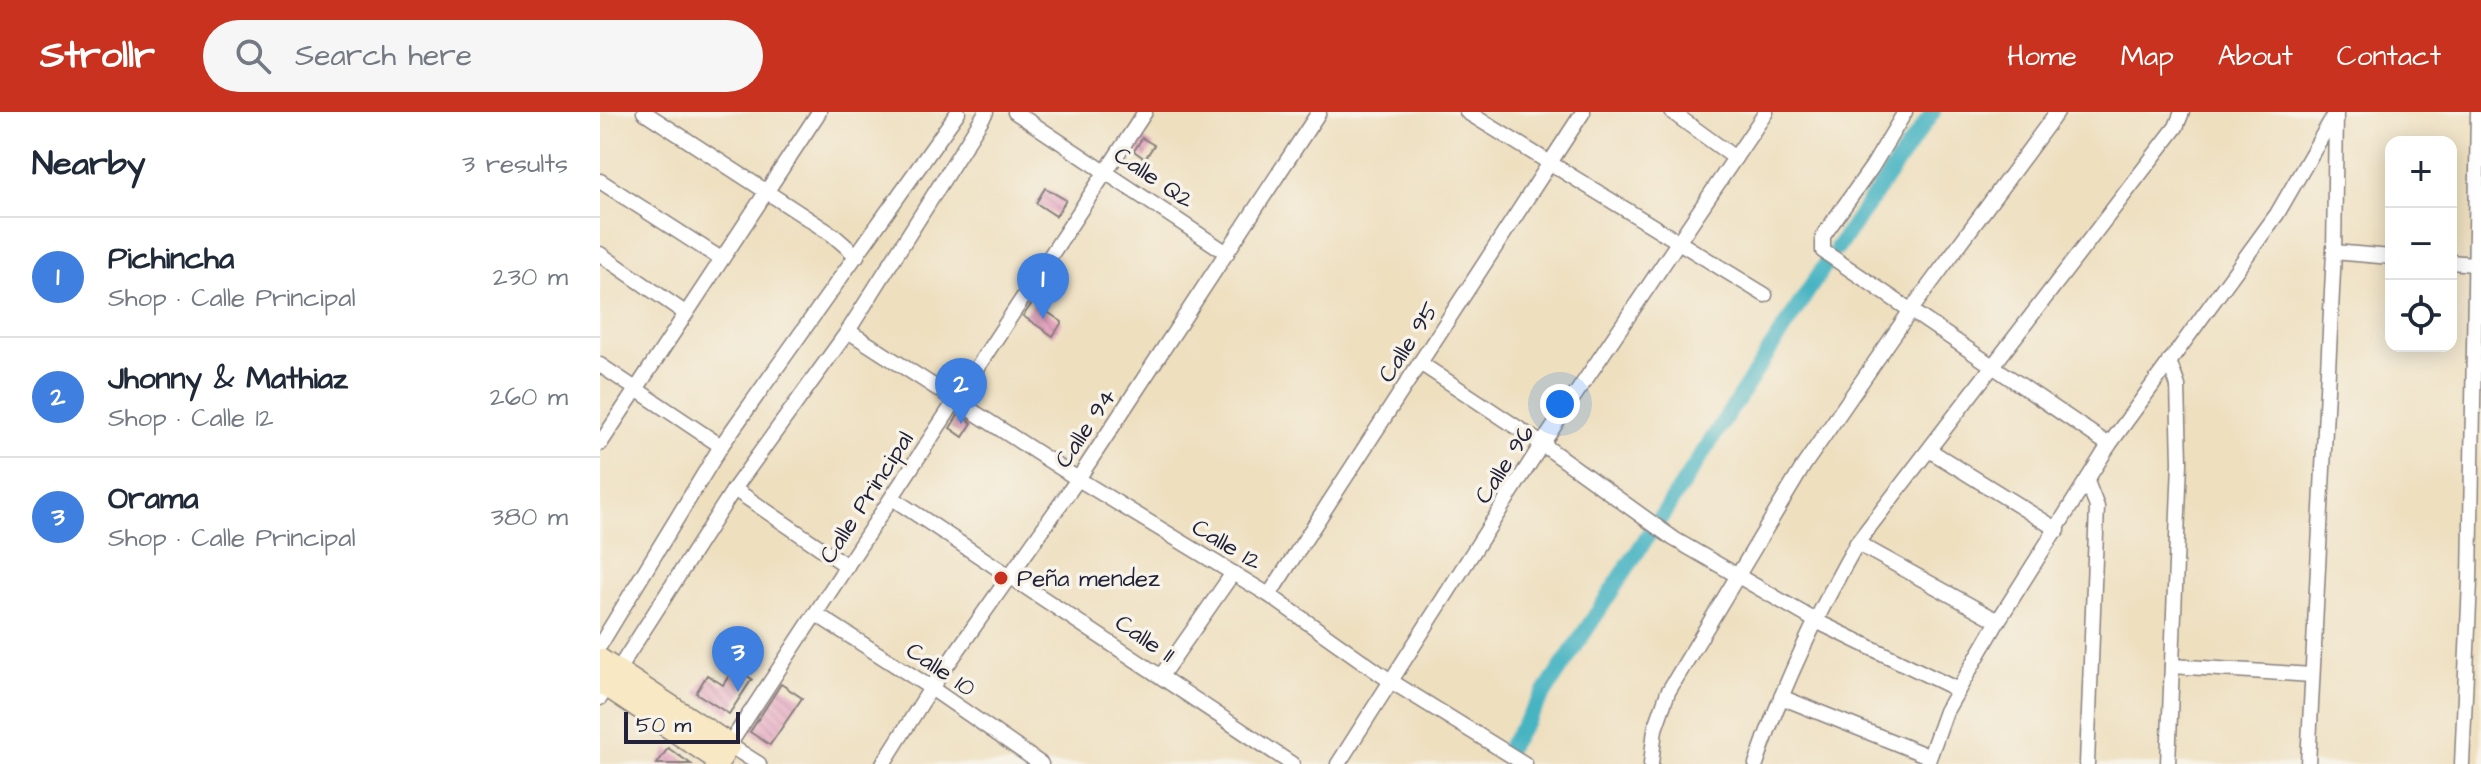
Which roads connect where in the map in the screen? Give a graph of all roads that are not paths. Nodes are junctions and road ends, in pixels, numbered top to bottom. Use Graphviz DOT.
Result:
graph roads {
  1 [pos="644,112"];
  2 [pos="958,112"];
  3 [pos="986,112"];
  4 [pos="1015,112"];
  5 [pos="1145,112"];
  6 [pos="1319,112"];
  7 [pos="1467,112"];
  8 [pos="1583,112"];
  9 [pos="1672,112"];
  10 [pos="1766,112"];
  11 [pos="1905,112"];
  12 [pos="2057,112"];
  13 [pos="2182,112"];
  14 [pos="2478,112"];
  15 [pos="813,114"];
  16 [pos="1735,158"];
  17 [pos="1553,163"];
  18 [pos="1107,171"];
  19 [pos="600,181"];
  20 [pos="764,193"];
  21 [pos="2478,229"];
  22 [pos="1678,244"];
  23 [pos="2334,252"];
  24 [pos="1227,253"];
  25 [pos="600,254"];
  26 [pos="857,256"];
  27 [pos="2385,256"];
  28 [pos="721,259"];
  29 [pos="2457,263"];
  30 [pos="2473,264"];
  31 [pos="1765,295"];
  32 [pos="1911,310"];
  33 [pos="685,313"];
  34 [pos="848,331"];
  35 [pos="2169,361"];
  36 [pos="1420,363"];
  37 [pos="600,365"];
  38 [pos="1993,367"];
  39 [pos="636,389"];
  40 [pos="956,400"];
  41 [pos="600,444"];
  42 [pos="1542,444"];
  43 [pos="2109,445"];
  44 [pos="721,446"];
  45 [pos="1929,450"];
  46 [pos="1078,479"];
  47 [pos="2088,484"];
  48 [pos="734,489"];
  49 [pos="892,498"];
  50 [pos="2058,530"];
  51 [pos="1857,543"];
  52 [pos="847,566"];
  53 [pos="1233,573"];
  54 [pos="1739,574"];
  55 [pos="1012,575"];
  56 [pos="2476,580"];
  57 [pos="1269,595"];
  58 [pos="816,614"];
  59 [pos="1816,621"];
  60 [pos="1998,621"];
  61 [pos="600,645"];
  62 [pos="2172,666"];
  63 [pos="2312,675"];
  64 [pos="1161,676"];
  65 [pos="605,679"];
  66 [pos="1389,680"];
  67 [pos="931,688"];
  68 [pos="1958,690"];
  69 [pos="1781,697"];
  70 [pos="722,758"];
  71 [pos="1928,760"];
  72 [pos="759,764"];
  73 [pos="883,764"];
  74 [pos="1041,764"];
  75 [pos="1292,764"];
  76 [pos="1338,764"];
  77 [pos="1525,764"];
  78 [pos="1651,764"];
  79 [pos="1756,764"];
  80 [pos="2087,764"];
  81 [pos="2168,764"];
  82 [pos="2308,764"];
  83 [pos="2462,764"];
  1 -- 20 [label="street"];
  2 -- 26 [label="street"];
  3 -- 34 [label="street"];
  4 -- 18 [label="street, Calle Q2"];
  5 -- 18 [label="street, Calle Principal"];
  6 -- 24 [label="street, Calle 94"];
  7 -- 17 [label="street"];
  8 -- 17 [label="street, Calle 95"];
  9 -- 16 [label="street"];
  10 -- 16 [label="street, Calle 96"];
  11 -- 32 [label="street"];
  12 -- 32 [label="street"];
  13 -- 38 [label="street"];
  14 -- 21 [label="street"];
  15 -- 20 [label="street"];
  16 -- 22 [label="street, Calle 96"];
  17 -- 22 [label="street"];
  17 -- 36 [label="street, Calle 95"];
  18 -- 24 [label="street, Calle Q2"];
  18 -- 40 [label="street, Calle Principal"];
  19 -- 28 [label="street"];
  20 -- 26 [label="street"];
  20 -- 28 [label="street"];
  21 -- 30 [label="street"];
  22 -- 31 [label="street"];
  22 -- 42 [label="street, Calle 96"];
  23 -- 27 [label="street"];
  23 -- 35 [label="street"];
  23 -- 63 [label="street"];
  24 -- 46 [label="street, Calle 94"];
  25 -- 33 [label="street"];
  26 -- 44 [label="street"];
  28 -- 33 [label="street"];
  29 -- 30 [label="street"];
  30 -- 56 [label="street"];
  32 -- 38 [label="street"];
  32 -- 54 [label="street"];
  33 -- 39 [label="street"];
  34 -- 40 [label="street, Calle 12"];
  34 -- 48 [label="street"];
  35 -- 43 [label="street"];
  35 -- 62 [label="street"];
  36 -- 42 [label="street"];
  36 -- 57 [label="street, Calle 95"];
  37 -- 39 [label="street"];
  38 -- 43 [label="street"];
  38 -- 45 [label="street"];
  39 -- 41 [label="street"];
  39 -- 44 [label="street"];
  40 -- 46 [label="street, Calle 12"];
  40 -- 49 [label="street, Calle Principal"];
  42 -- 54 [label="street"];
  42 -- 66 [label="street, Calle 96"];
  43 -- 47 [label="street"];
  44 -- 61 [label="street"];
  45 -- 50 [label="street"];
  45 -- 51 [label="street"];
  46 -- 53 [label="street, Calle 12"];
  46 -- 55 [label="street, Calle 94"];
  47 -- 50 [label="street"];
  47 -- 80 [label="street"];
  48 -- 52 [label="street"];
  48 -- 65 [label="street"];
  49 -- 52 [label="street, Calle Principal"];
  49 -- 55 [label="street, Calle 11"];
  50 -- 60 [label="street"];
  51 -- 59 [label="street"];
  51 -- 60 [label="street"];
  52 -- 58 [label="street, Calle Principal"];
  53 -- 57 [label="street, Calle 12"];
  53 -- 64 [label="street"];
  54 -- 59 [label="street"];
  54 -- 78 [label="street"];
  55 -- 64 [label="street, Calle 11"];
  55 -- 67 [label="street, Calle 94"];
  56 -- 83 [label="street"];
  57 -- 66 [label="street, Calle 12"];
  58 -- 67 [label="street, Calle 10"];
  58 -- 70 [label="street, Calle Principal"];
  59 -- 68 [label="street"];
  59 -- 69 [label="street"];
  60 -- 68 [label="street"];
  62 -- 63 [label="street"];
  62 -- 81 [label="street"];
  63 -- 82 [label="street"];
  64 -- 75 [label="street, Calle 11"];
  65 -- 70 [label="street"];
  66 -- 76 [label="street, Calle 96"];
  66 -- 77 [label="street, Calle 12"];
  67 -- 73 [label="street, Calle 94"];
  67 -- 74 [label="street, Calle 10"];
  68 -- 71 [label="street"];
  69 -- 71 [label="street"];
  69 -- 79 [label="street"];
  70 -- 72 [label="street"];
}
